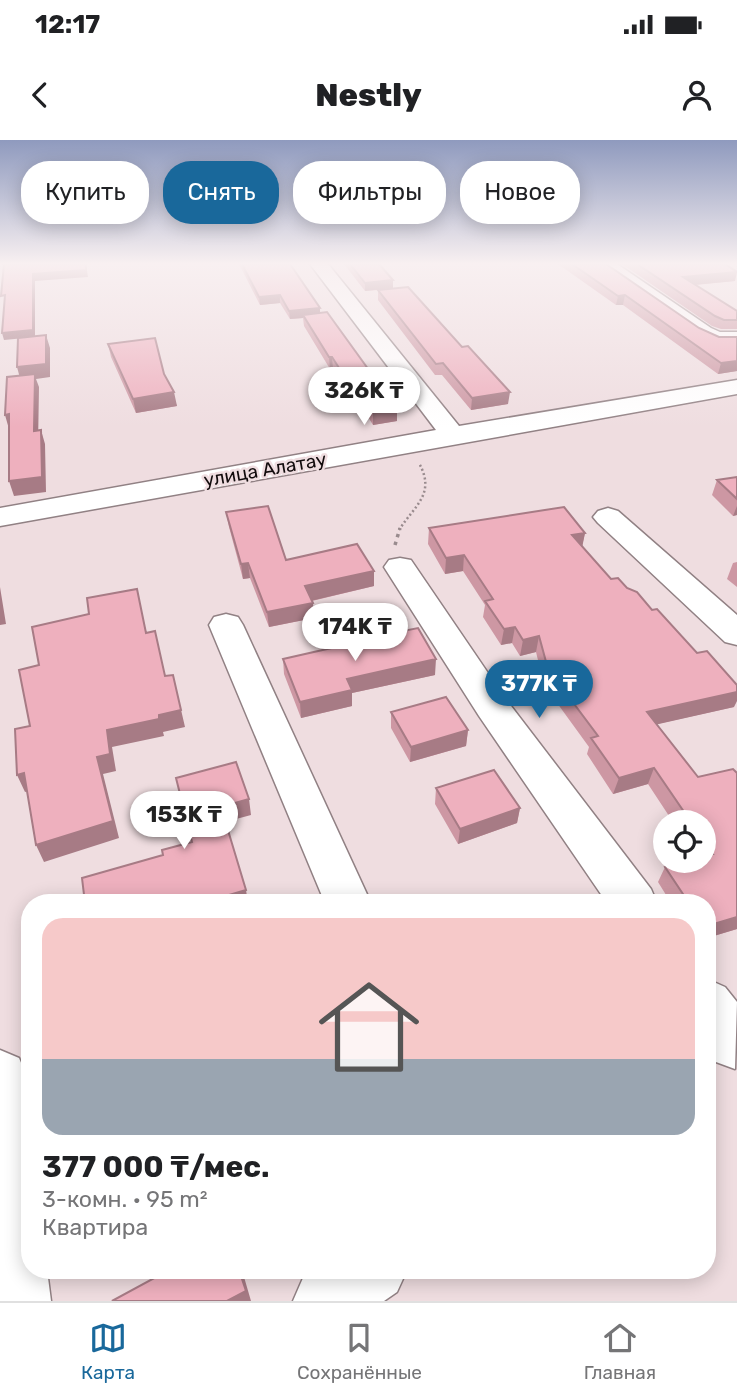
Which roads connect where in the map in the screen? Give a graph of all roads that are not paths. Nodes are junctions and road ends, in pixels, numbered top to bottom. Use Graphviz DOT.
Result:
graph roads {
  1 [pos="361,318"];
  2 [pos="684,318"];
  3 [pos="737,338"];
  4 [pos="737,387"];
  5 [pos="453,435"];
  6 [pos="0,517"];
  7 [pos="608,517"];
  8 [pos="400,567"];
  9 [pos="226,625"];
  10 [pos="737,634"];
  11 [pos="344,894"];
  12 [pos="627,894"];
  13 [pos="0,1077"];
  14 [pos="361,1279"];
  15 [pos="18,1301"];
  16 [pos="326,1301"];
  1 -- 5 [label="street"];
  2 -- 3 [label="street"];
  4 -- 5 [label="street, улица Алатау"];
  5 -- 6 [label="street, улица Алатау"];
  7 -- 10 [label="street"];
  8 -- 12 [label="street"];
  9 -- 11 [label="street"];
  13 -- 15 [label="street"];
  14 -- 16 [label="street"];
}
